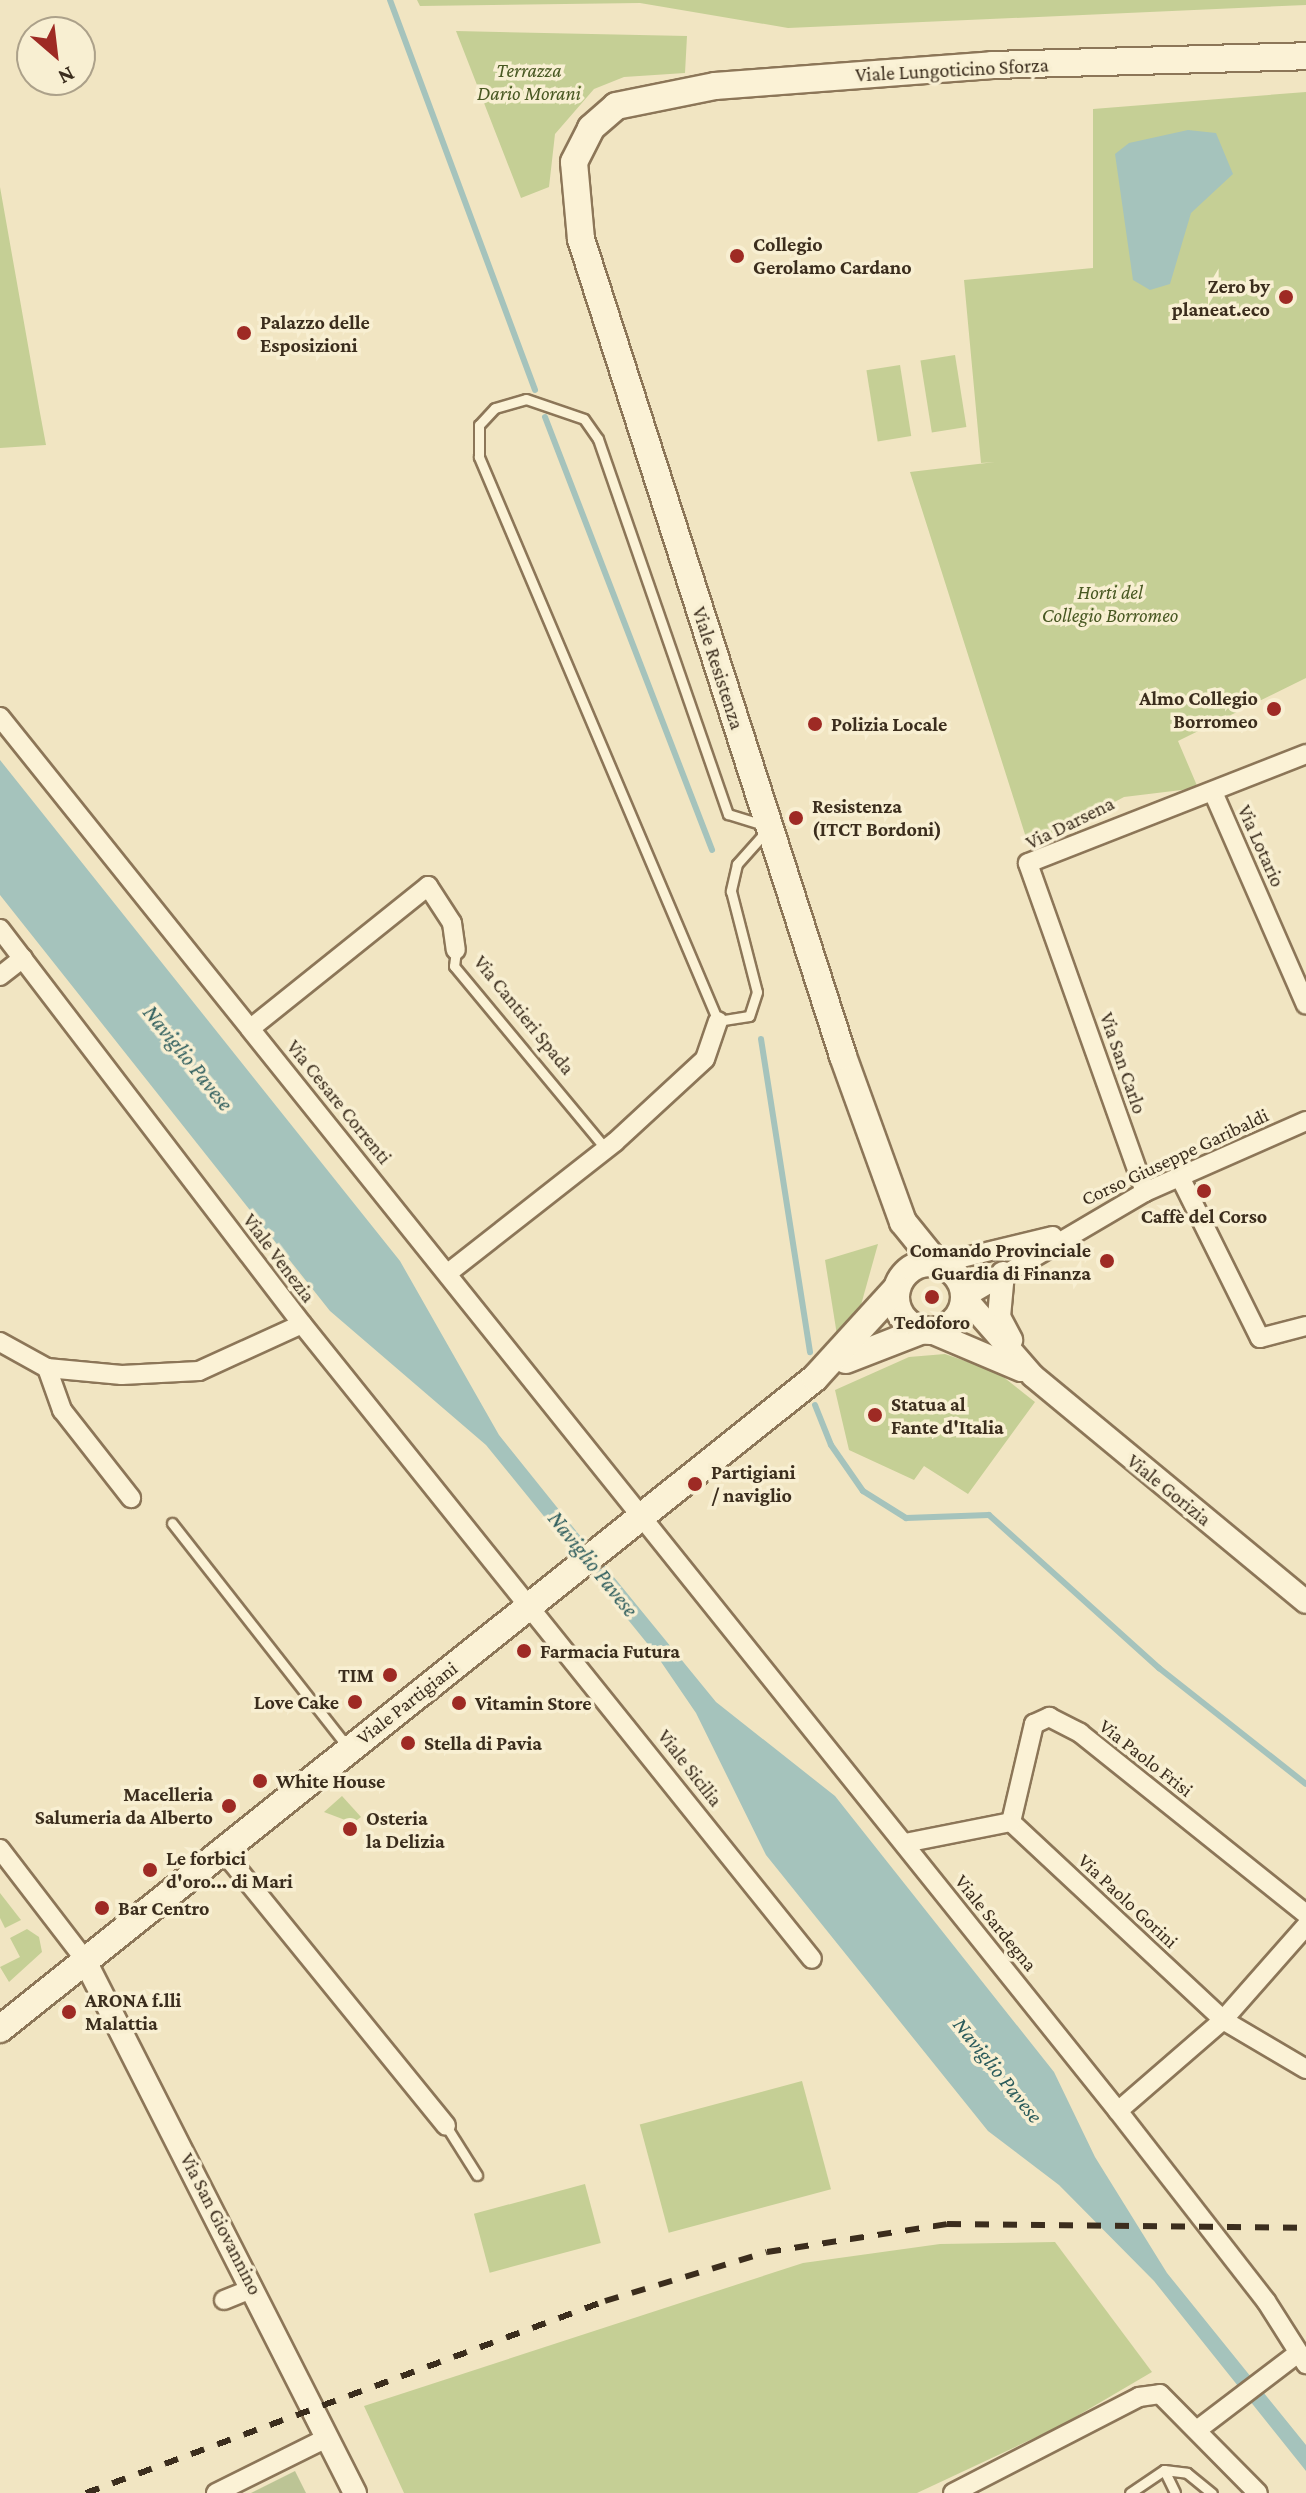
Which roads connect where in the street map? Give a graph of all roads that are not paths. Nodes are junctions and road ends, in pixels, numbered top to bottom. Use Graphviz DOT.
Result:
graph roads {
  1 [pos="1306,56"];
  2 [pos="604,115"];
  3 [pos="0,717"];
  4 [pos="1306,754"];
  5 [pos="1213,792"];
  6 [pos="770,827"];
  7 [pos="0,929"];
  8 [pos="1059,949"];
  9 [pos="456,950"];
  10 [pos="23,958"];
  11 [pos="0,976"];
  12 [pos="1306,1005"];
  13 [pos="718,1021"];
  14 [pos="251,1028"];
  15 [pos="1306,1121"];
  16 [pos="606,1149"];
  17 [pos="1179,1175"];
  18 [pos="1145,1192"];
  19 [pos="903,1222"];
  20 [pos="1064,1234"];
  21 [pos="937,1264"];
  22 [pos="448,1273"];
  23 [pos="1003,1273"];
  24 [pos="898,1286"];
  25 [pos="965,1298"];
  26 [pos="302,1324"];
  27 [pos="1306,1326"];
  28 [pos="926,1331"];
  29 [pos="0,1342"];
  30 [pos="47,1368"];
  31 [pos="1033,1376"];
  32 [pos="815,1378"];
  33 [pos="131,1498"];
  34 [pos="638,1519"];
  35 [pos="172,1523"];
  36 [pos="539,1599"];
  37 [pos="1306,1602"];
  38 [pos="349,1749"];
  39 [pos="1011,1822"];
  40 [pos="905,1843"];
  41 [pos="0,1849"];
  42 [pos="222,1850"];
  43 [pos="1306,1914"];
  44 [pos="1306,1926"];
  45 [pos="83,1957"];
  46 [pos="812,1959"];
  47 [pos="1223,2020"];
  48 [pos="0,2029"];
  49 [pos="1306,2069"];
  50 [pos="1118,2111"];
  51 [pos="446,2126"];
  52 [pos="477,2175"];
  53 [pos="253,2288"];
  54 [pos="224,2300"];
  55 [pos="1302,2359"];
  56 [pos="1201,2427"];
  57 [pos="327,2438"];
  58 [pos="1164,2470"];
  59 [pos="216,2493"];
  60 [pos="355,2493"];
  61 [pos="953,2493"];
  62 [pos="1130,2493"];
  63 [pos="1175,2493"];
  64 [pos="1212,2493"];
  65 [pos="1258,2493"];
  1 -- 2 [label="main road, Viale Lungoticino Sforza"];
  2 -- 6 [label="main road, Viale Resistenza"];
  3 -- 14 [label="street, Via Cesare Correnti"];
  4 -- 5 [label="street"];
  5 -- 8 [label="street, Via Darsena"];
  5 -- 12 [label="street, Via Lotario"];
  6 -- 13 [label="lane"];
  6 -- 13 [label="lane"];
  6 -- 19 [label="main road, Viale Resistenza"];
  7 -- 10 [label="street, Viale Venezia"];
  8 -- 18 [label="street, Via San Carlo"];
  9 -- 14 [label="street, Via Cantieri Spada"];
  9 -- 16 [label="lane, Via Cantieri Spada"];
  10 -- 11 [label="street"];
  10 -- 26 [label="street, Viale Venezia"];
  13 -- 16 [label="street"];
  14 -- 22 [label="street, Via Cesare Correnti"];
  15 -- 17 [label="street, Corso Giuseppe Garibaldi"];
  16 -- 22 [label="street"];
  17 -- 18 [label="street, Corso Giuseppe Garibaldi"];
  17 -- 27 [label="street"];
  18 -- 20 [label="street, Corso Giuseppe Garibaldi"];
  19 -- 21 [label="main road, Viale Resistenza"];
  19 -- 24 [label="main road, Viale Resistenza"];
  20 -- 21 [label="street, Corso Giuseppe Garibaldi"];
  20 -- 23 [label="street, Corso Giuseppe Garibaldi"];
  21 -- 24 [label="main road"];
  21 -- 25 [label="main road"];
  22 -- 34 [label="street, Via Cesare Correnti"];
  23 -- 25 [label="street, Corso Giuseppe Garibaldi"];
  23 -- 31 [label="street, Viale Gorizia"];
  24 -- 28 [label="main road"];
  24 -- 32 [label="main road, Viale Partigiani"];
  25 -- 28 [label="main road"];
  25 -- 31 [label="street, Viale Gorizia"];
  26 -- 30 [label="street"];
  26 -- 36 [label="street, Viale Venezia"];
  28 -- 31 [label="street, Viale Gorizia"];
  28 -- 32 [label="main road, Viale Partigiani"];
  29 -- 30 [label="street"];
  30 -- 33 [label="street"];
  31 -- 37 [label="street, Viale Gorizia"];
  32 -- 34 [label="main road, Viale Partigiani"];
  34 -- 36 [label="main road, Viale Partigiani"];
  34 -- 40 [label="street, Viale Sardegna"];
  35 -- 38 [label="lane"];
  36 -- 38 [label="main road, Viale Partigiani"];
  36 -- 46 [label="street, Viale Sicilia"];
  38 -- 42 [label="main road, Viale Partigiani"];
  39 -- 40 [label="street"];
  39 -- 43 [label="street, Via Paolo Frisi"];
  39 -- 47 [label="street, Via Paolo Gorini"];
  40 -- 50 [label="street, Viale Sardegna"];
  41 -- 45 [label="street"];
  42 -- 45 [label="main road, Viale Partigiani"];
  42 -- 51 [label="street"];
  44 -- 47 [label="street"];
  45 -- 48 [label="main road, Viale Partigiani"];
  45 -- 53 [label="street, Via San Giovannino"];
  47 -- 49 [label="street, Via Paolo Gorini"];
  47 -- 50 [label="street"];
  50 -- 55 [label="street, Viale Sardegna"];
  51 -- 52 [label="lane"];
  53 -- 54 [label="street"];
  53 -- 57 [label="street, Via San Giovannino"];
  55 -- 56 [label="street"];
  56 -- 61 [label="street"];
  56 -- 65 [label="street"];
  57 -- 59 [label="street"];
  57 -- 60 [label="street, Via San Giovannino"];
  58 -- 62 [label="lane"];
  58 -- 63 [label="lane"];
  58 -- 64 [label="lane"];
}
